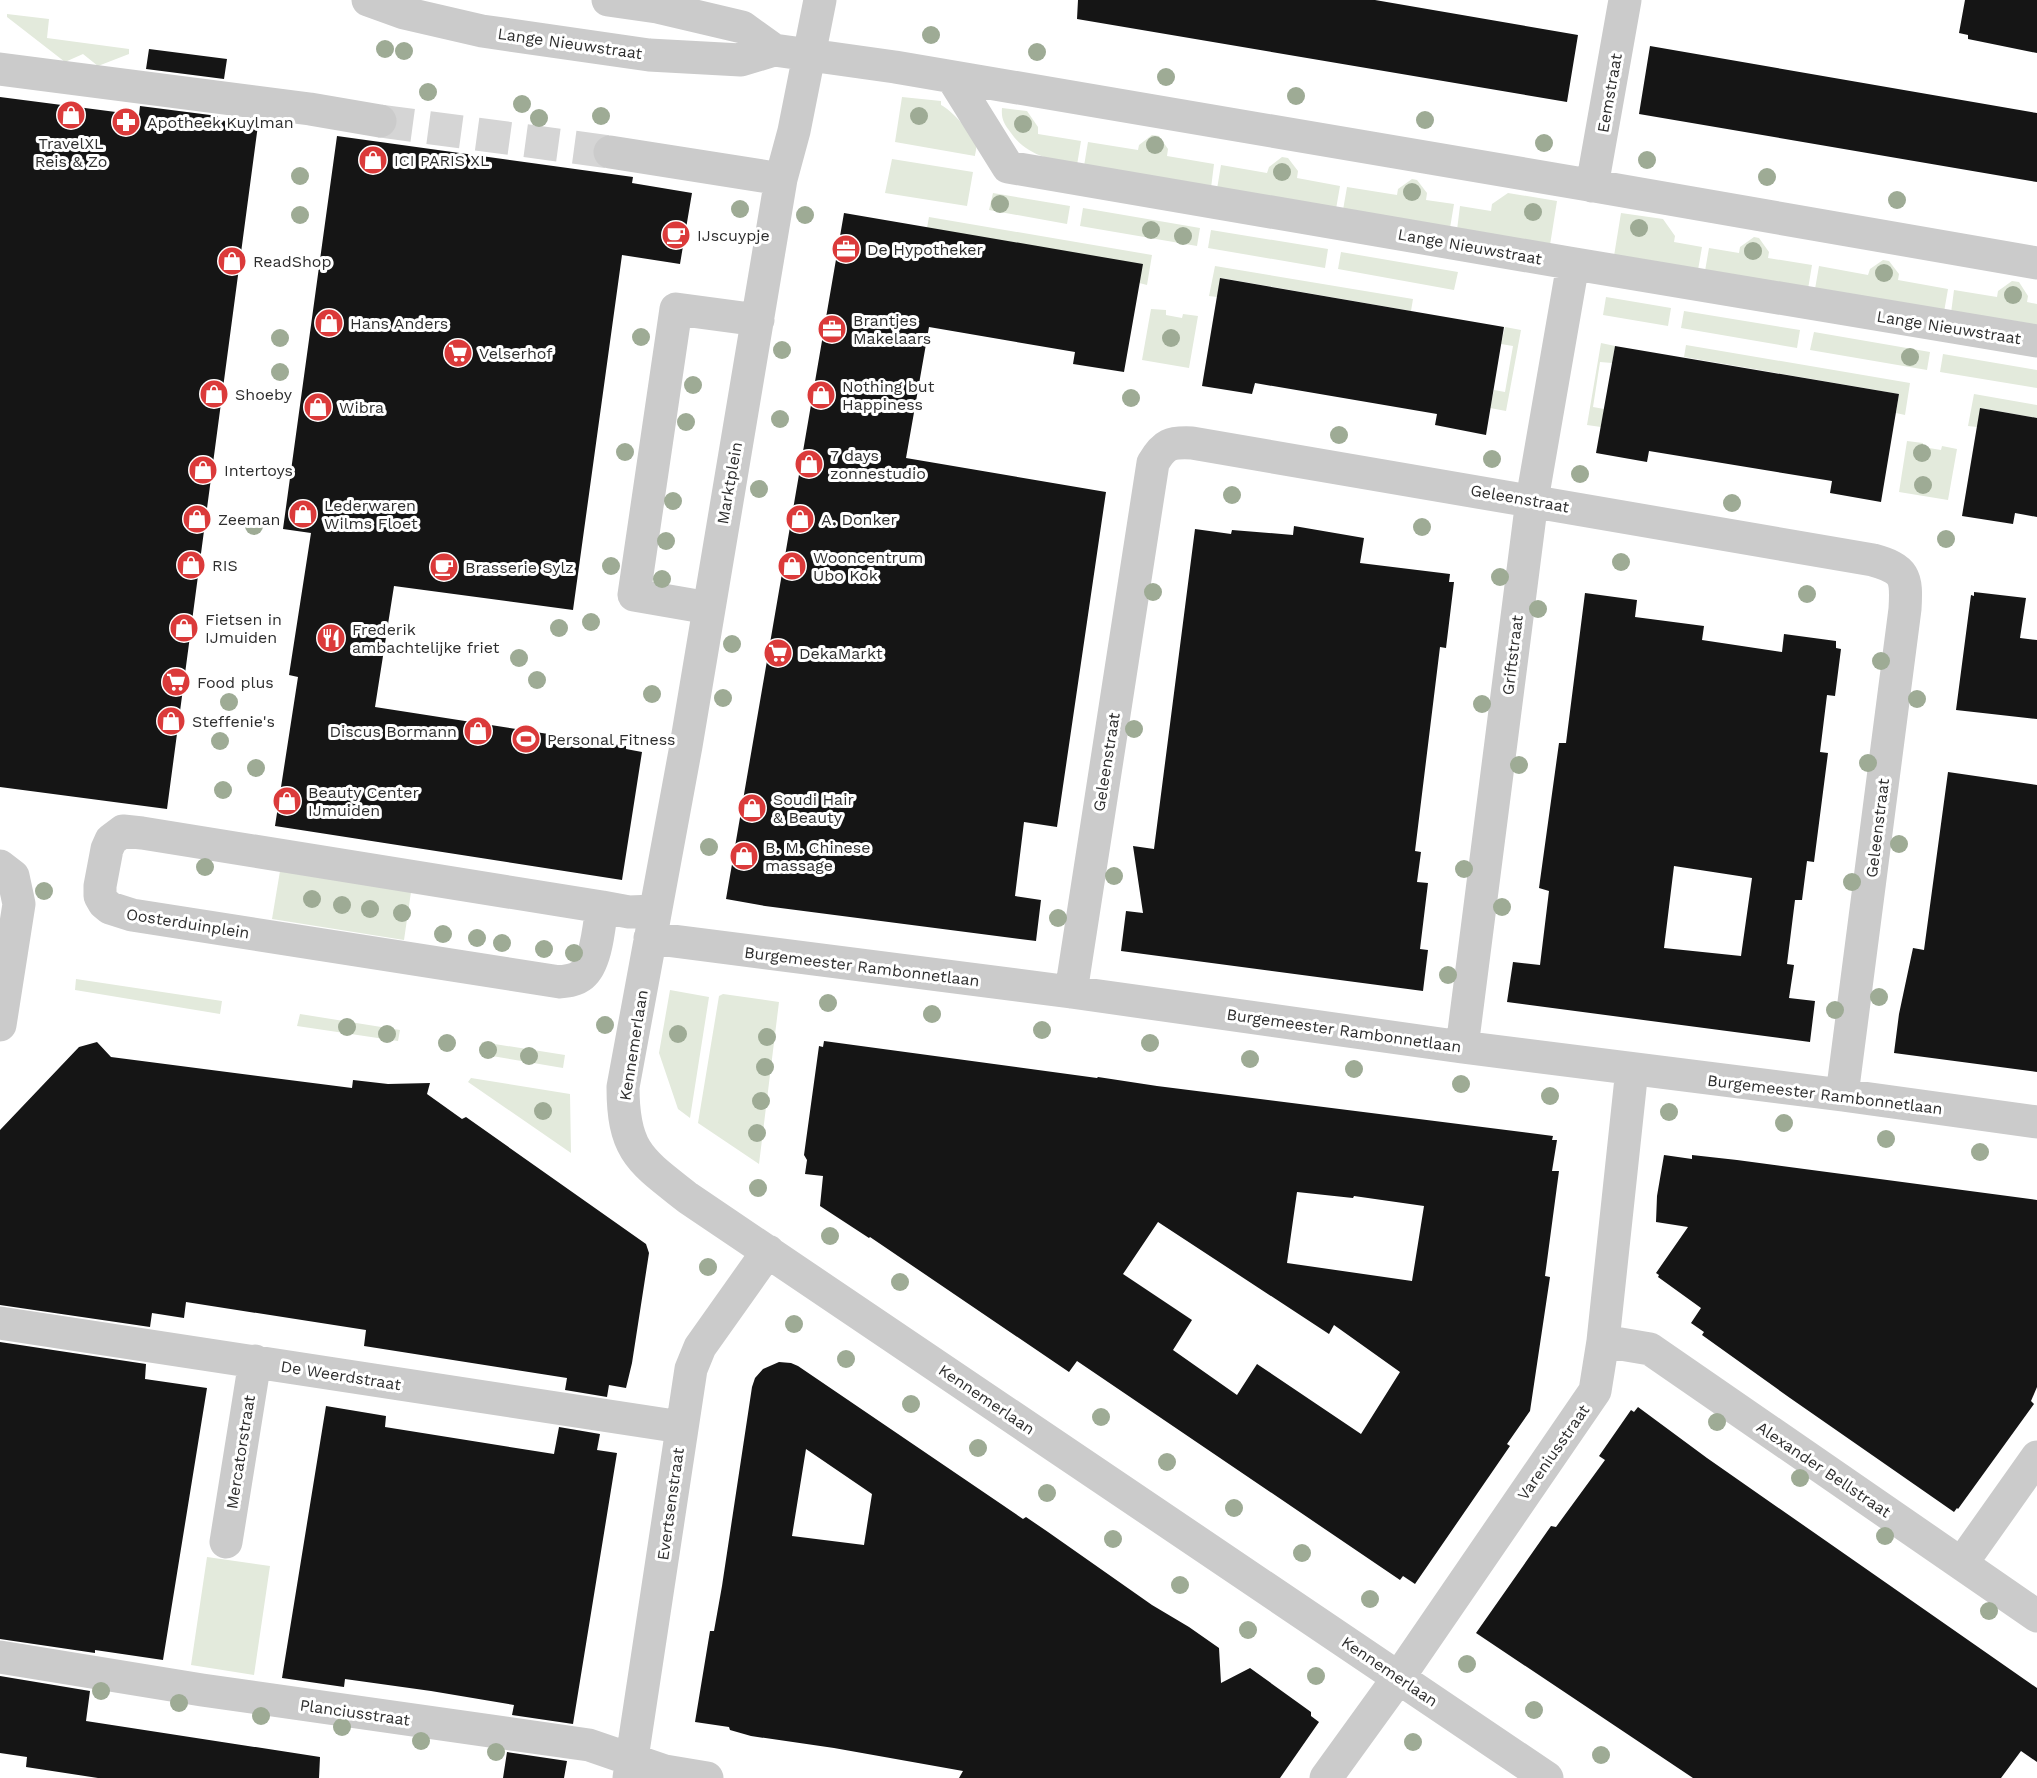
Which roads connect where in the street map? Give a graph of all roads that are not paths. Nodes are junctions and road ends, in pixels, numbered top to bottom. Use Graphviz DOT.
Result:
graph roads {
  1 [pos="368,0"];
  2 [pos="608,0"];
  3 [pos="820,0"];
  4 [pos="1625,0"];
  5 [pos="774,50"];
  6 [pos="810,56"];
  7 [pos="0,69"];
  8 [pos="951,77"];
  9 [pos="380,121"];
  10 [pos="610,152"];
  11 [pos="781,178"];
  12 [pos="1592,186"];
  13 [pos="2037,263"];
  14 [pos="1574,264"];
  15 [pos="758,320"];
  16 [pos="2037,341"];
  17 [pos="1532,500"];
  18 [pos="709,608"];
  19 [pos="0,866"];
  20 [pos="602,907"];
  21 [pos="653,925"];
  22 [pos="1071,992"];
  23 [pos="0,1025"];
  24 [pos="1462,1047"];
  25 [pos="1632,1069"];
  26 [pos="1842,1095"];
  27 [pos="2037,1122"];
  28 [pos="768,1251"];
  29 [pos="0,1323"];
  30 [pos="1603,1341"];
  31 [pos="255,1361"];
  32 [pos="681,1427"];
  33 [pos="2037,1457"];
  34 [pos="226,1542"];
  35 [pos="1962,1563"];
  36 [pos="2037,1616"];
  37 [pos="0,1657"];
  38 [pos="1399,1677"];
  39 [pos="630,1769"];
  40 [pos="706,1778"];
  41 [pos="1326,1778"];
  42 [pos="1547,1778"];
  1 -- 5 [label="street, Lange Nieuwstraat"];
  2 -- 5 [label="street, Lange Nieuwstraat"];
  3 -- 6 [label="street, Marktplein"];
  4 -- 12 [label="street, Eemstraat"];
  5 -- 6 [label="street, Lange Nieuwstraat"];
  6 -- 8 [label="street, Lange Nieuwstraat"];
  6 -- 11 [label="street, Marktplein"];
  7 -- 9 [label="street"];
  8 -- 12 [label="street, Lange Nieuwstraat"];
  8 -- 14 [label="street, Lange Nieuwstraat"];
  10 -- 11 [label="street"];
  11 -- 15 [label="street, Marktplein"];
  12 -- 13 [label="street, Lange Nieuwstraat"];
  14 -- 16 [label="street, Lange Nieuwstraat"];
  14 -- 17 [label="street, Griftstraat"];
  15 -- 18 [label="street, Marktplein"];
  15 -- 18 [label="street"];
  17 -- 22 [label="street, Geleenstraat"];
  17 -- 24 [label="street, Griftstraat"];
  17 -- 26 [label="street, Geleenstraat"];
  18 -- 21 [label="street, Marktplein"];
  19 -- 23 [label="street"];
  20 -- 20 [label="street, Oosterduinplein"];
  20 -- 21 [label="street, Oosterduinplein"];
  21 -- 22 [label="street, Burgemeester Rambonnetlaan"];
  21 -- 28 [label="street, Kennemerlaan"];
  22 -- 24 [label="street, Burgemeester Rambonnetlaan"];
  24 -- 25 [label="street, Burgemeester Rambonnetlaan"];
  25 -- 26 [label="street, Burgemeester Rambonnetlaan"];
  25 -- 30 [label="street, Vareniusstraat"];
  26 -- 27 [label="street, Burgemeester Rambonnetlaan"];
  28 -- 32 [label="street, Evertsenstraat"];
  28 -- 38 [label="street, Kennemerlaan"];
  29 -- 31 [label="street, De Weerdstraat"];
  30 -- 35 [label="street, Alexander Bellstraat"];
  30 -- 38 [label="street, Vareniusstraat"];
  31 -- 32 [label="street, De Weerdstraat"];
  31 -- 34 [label="street, Mercatorstraat"];
  32 -- 39 [label="street, Evertsenstraat"];
  33 -- 35 [label="street"];
  35 -- 36 [label="street, Alexander Bellstraat"];
  37 -- 39 [label="street, Planciusstraat"];
  38 -- 41 [label="street, Vareniusstraat"];
  38 -- 42 [label="street, Kennemerlaan"];
  39 -- 40 [label="street, Planciusstraat"];
}
